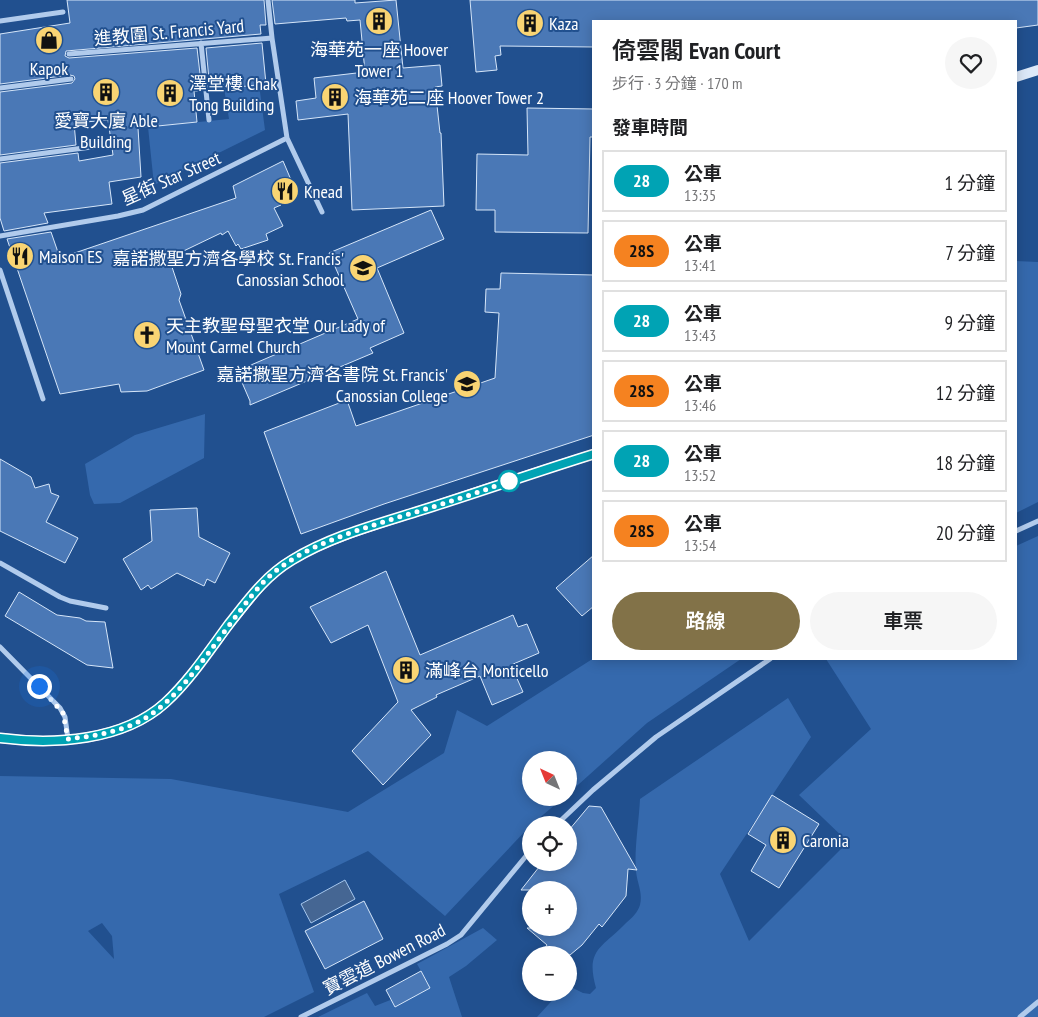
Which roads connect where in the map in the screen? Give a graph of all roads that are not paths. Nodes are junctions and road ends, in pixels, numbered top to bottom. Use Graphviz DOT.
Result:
graph roads {
  1 [pos="268,0"];
  2 [pos="63,12"];
  3 [pos="0,21"];
  4 [pos="272,38"];
  5 [pos="201,44"];
  6 [pos="69,54"];
  7 [pos="1038,70"];
  8 [pos="1017,77"];
  9 [pos="71,79"];
  10 [pos="0,88"];
  11 [pos="209,120"];
  12 [pos="287,138"];
  13 [pos="99,146"];
  14 [pos="0,159"];
  15 [pos="322,212"];
  16 [pos="0,236"];
  17 [pos="0,270"];
  18 [pos="43,399"];
  19 [pos="592,455"];
  20 [pos="1038,521"];
  21 [pos="1017,531"];
  22 [pos="0,563"];
  23 [pos="106,608"];
  24 [pos="0,647"];
  25 [pos="769,660"];
  26 [pos="0,738"];
  27 [pos="68,739"];
  28 [pos="565,816"];
  29 [pos="522,861"];
  30 [pos="1038,1002"];
  31 [pos="302,1017"];
  32 [pos="1020,1017"];
  1 -- 4 [label="street"];
  2 -- 3 [label="street"];
  4 -- 5 [label="street, 進教圍 St. Francis Yard"];
  4 -- 12 [label="street"];
  5 -- 6 [label="street, 進教圍 St. Francis Yard"];
  5 -- 11 [label="street"];
  7 -- 8 [label="street"];
  9 -- 10 [label="street"];
  12 -- 15 [label="street"];
  12 -- 16 [label="street, 星街 Star Street"];
  13 -- 14 [label="street"];
  17 -- 18 [label="street"];
  19 -- 27 [label="street"];
  20 -- 21 [label="street"];
  22 -- 23 [label="street"];
  24 -- 27 [label="street"];
  25 -- 28 [label="street"];
  26 -- 27 [label="street"];
  29 -- 31 [label="street, 寶雲道 Bowen Road"];
  30 -- 32 [label="street"];
}
